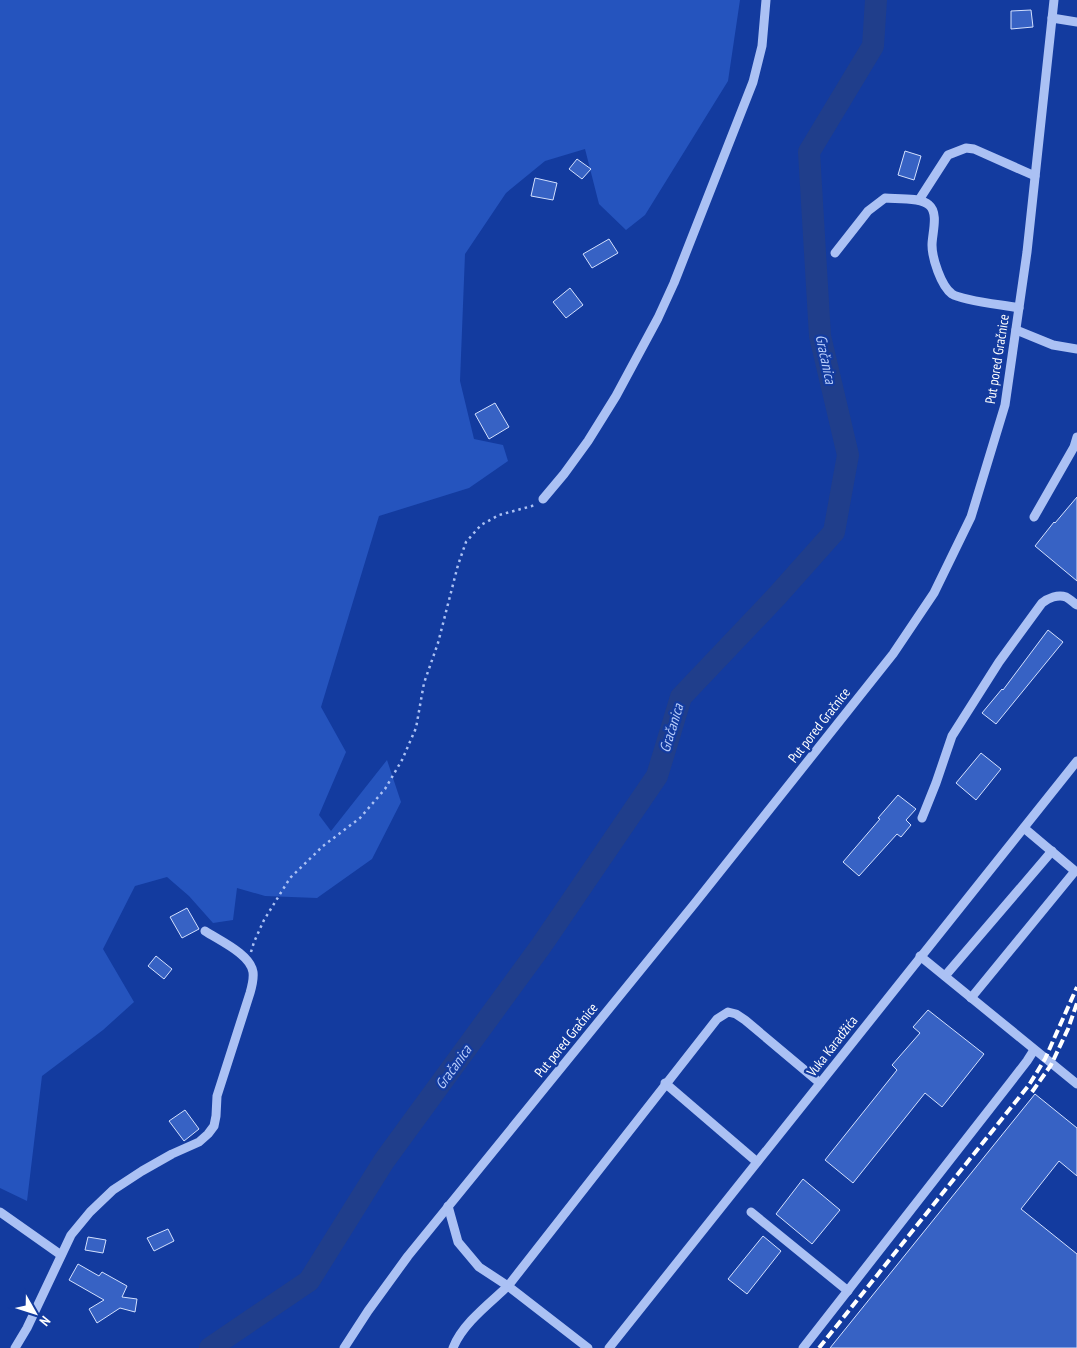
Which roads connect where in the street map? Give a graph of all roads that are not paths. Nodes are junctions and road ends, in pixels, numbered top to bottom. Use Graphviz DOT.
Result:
graph roads {
  1 [pos="766,0"];
  2 [pos="1054,0"];
  3 [pos="1052,18"];
  4 [pos="1077,22"];
  5 [pos="1036,176"];
  6 [pos="919,200"];
  7 [pos="835,253"];
  8 [pos="1019,308"];
  9 [pos="1016,330"];
  10 [pos="1077,349"];
  11 [pos="1077,438"];
  12 [pos="543,500"];
  13 [pos="1034,517"];
  14 [pos="1077,605"];
  15 [pos="1077,761"];
  16 [pos="922,818"];
  17 [pos="1024,828"];
  18 [pos="1052,851"];
  19 [pos="205,931"];
  20 [pos="920,956"];
  21 [pos="945,976"];
  22 [pos="971,998"];
  23 [pos="1034,1050"];
  24 [pos="665,1083"];
  25 [pos="820,1083"];
  26 [pos="1077,1084"];
  27 [pos="757,1162"];
  28 [pos="448,1206"];
  29 [pos="0,1212"];
  30 [pos="751,1212"];
  31 [pos="61,1255"];
  32 [pos="508,1286"];
  33 [pos="848,1290"];
  34 [pos="15,1348"];
  35 [pos="344,1348"];
  36 [pos="454,1348"];
  37 [pos="588,1348"];
  38 [pos="609,1348"];
  39 [pos="803,1348"];
  1 -- 12 [label="street"];
  2 -- 3 [label="street, Put pored Gračnice"];
  3 -- 4 [label="street"];
  3 -- 5 [label="street, Put pored Gračnice"];
  5 -- 6 [label="street"];
  5 -- 8 [label="street, Put pored Gračnice"];
  6 -- 7 [label="street"];
  6 -- 8 [label="street"];
  8 -- 9 [label="street, Put pored Gračnice"];
  9 -- 10 [label="street"];
  9 -- 28 [label="street, Put pored Gračnice"];
  11 -- 13 [label="street"];
  14 -- 16 [label="street"];
  15 -- 17 [label="street, Vuka Karadžića"];
  17 -- 18 [label="street"];
  17 -- 20 [label="street, Vuka Karadžića"];
  18 -- 21 [label="street"];
  18 -- 22 [label="street"];
  19 -- 31 [label="street"];
  20 -- 21 [label="street"];
  20 -- 25 [label="street, Vuka Karadžića"];
  21 -- 22 [label="street"];
  22 -- 23 [label="street"];
  23 -- 26 [label="street"];
  23 -- 33 [label="street"];
  24 -- 25 [label="street"];
  24 -- 27 [label="street"];
  24 -- 32 [label="street"];
  25 -- 27 [label="street, Vuka Karadžića"];
  27 -- 38 [label="street, Vuka Karadžića"];
  28 -- 32 [label="street"];
  28 -- 35 [label="street, Put pored Gračnice"];
  29 -- 31 [label="street"];
  30 -- 33 [label="street"];
  31 -- 34 [label="street"];
  32 -- 36 [label="street"];
  32 -- 37 [label="street"];
  33 -- 39 [label="street"];
}
